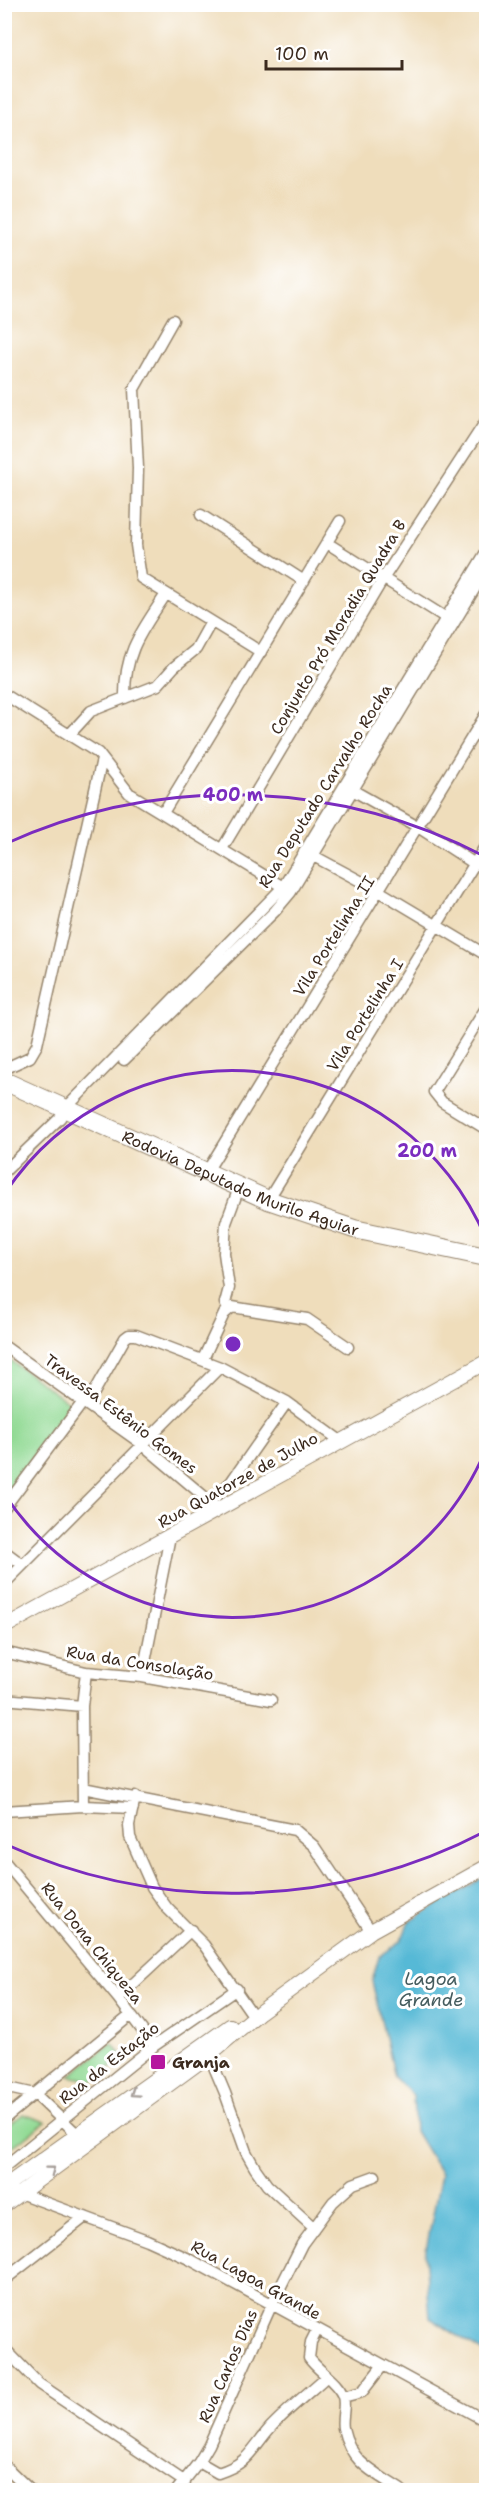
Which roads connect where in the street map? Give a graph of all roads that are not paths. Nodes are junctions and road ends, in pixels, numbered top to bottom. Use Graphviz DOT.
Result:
graph roads {
  1 [pos="173,320"];
  2 [pos="485,422"];
  3 [pos="201,515"];
  4 [pos="340,521"];
  5 [pos="327,543"];
  6 [pos="486,553"];
  7 [pos="486,570"];
  8 [pos="383,579"];
  9 [pos="304,581"];
  10 [pos="166,594"];
  11 [pos="451,621"];
  12 [pos="211,622"];
  13 [pos="261,652"];
  14 [pos="4,694"];
  15 [pos="125,698"];
  16 [pos="486,714"];
  17 [pos="70,734"];
  18 [pos="102,759"];
  19 [pos="348,788"];
  20 [pos="163,813"];
  21 [pos="418,826"];
  22 [pos="486,845"];
  23 [pos="222,849"];
  24 [pos="309,854"];
  25 [pos="475,864"];
  26 [pos="287,890"];
  27 [pos="379,891"];
  28 [pos="438,926"];
  29 [pos="486,955"];
  30 [pos="486,1008"];
  31 [pos="4,1069"];
  32 [pos="4,1081"];
  33 [pos="65,1113"];
  34 [pos="486,1129"];
  35 [pos="4,1172"];
  36 [pos="206,1173"];
  37 [pos="239,1188"];
  38 [pos="268,1200"];
  39 [pos="486,1257"];
  40 [pos="228,1309"];
  41 [pos="4,1346"];
  42 [pos="348,1347"];
  43 [pos="203,1359"];
  44 [pos="486,1362"];
  45 [pos="220,1367"];
  46 [pos="287,1402"];
  47 [pos="85,1403"];
  48 [pos="342,1442"];
  49 [pos="142,1444"];
  50 [pos="214,1505"];
  51 [pos="4,1508"];
  52 [pos="170,1536"];
  53 [pos="4,1551"];
  54 [pos="23,1565"];
  55 [pos="4,1584"];
  56 [pos="4,1627"];
  57 [pos="4,1652"];
  58 [pos="86,1672"];
  59 [pos="142,1677"];
  60 [pos="4,1699"];
  61 [pos="271,1700"];
  62 [pos="82,1706"];
  63 [pos="83,1788"];
  64 [pos="134,1802"];
  65 [pos="83,1806"];
  66 [pos="4,1811"];
  67 [pos="4,1860"];
  68 [pos="486,1867"];
  69 [pos="191,1930"];
  70 [pos="371,1931"];
  71 [pos="237,1989"];
  72 [pos="118,1998"];
  73 [pos="255,2011"];
  74 [pos="131,2015"];
  75 [pos="154,2046"];
  76 [pos="209,2055"];
  77 [pos="172,2075"];
  78 [pos="4,2087"];
  79 [pos="35,2094"];
  80 [pos="4,2119"];
  81 [pos="61,2120"];
  82 [pos="77,2134"];
  83 [pos="4,2167"];
  84 [pos="375,2176"];
  85 [pos="5,2185"];
  86 [pos="19,2194"];
  87 [pos="4,2205"];
  88 [pos="85,2217"];
  89 [pos="314,2228"];
  90 [pos="4,2280"];
  91 [pos="271,2306"];
  92 [pos="317,2330"];
  93 [pos="4,2348"];
  94 [pos="383,2365"];
  95 [pos="326,2377"];
  96 [pos="343,2397"];
  97 [pos="486,2421"];
  98 [pos="199,2462"];
  99 [pos="4,2466"];
  100 [pos="181,2486"];
  101 [pos="30,2490"];
  102 [pos="401,2490"];
  1 -- 10 [label="street"];
  2 -- 8 [label="street, Conjunto Pró Moradia Quadra B"];
  3 -- 9 [label="street"];
  4 -- 5 [label="street"];
  5 -- 8 [label="street"];
  5 -- 9 [label="street"];
  6 -- 11 [label="street, Rua Deputado Carvalho Rocha"];
  7 -- 11 [label="street, Rua Deputado Carvalho Rocha"];
  8 -- 11 [label="street"];
  8 -- 23 [label="street, Conjunto Pró Moradia Quadra B"];
  9 -- 13 [label="street"];
  10 -- 12 [label="street"];
  10 -- 15 [label="street"];
  11 -- 19 [label="street, Rua Deputado Carvalho Rocha"];
  12 -- 13 [label="street"];
  12 -- 15 [label="street"];
  13 -- 20 [label="street"];
  14 -- 17 [label="street"];
  15 -- 17 [label="street"];
  16 -- 21 [label="street, Vila Portelinha II"];
  17 -- 18 [label="street"];
  18 -- 20 [label="street"];
  18 -- 31 [label="street"];
  19 -- 21 [label="street"];
  19 -- 24 [label="street, Rua Deputado Carvalho Rocha"];
  20 -- 23 [label="street"];
  21 -- 25 [label="street"];
  21 -- 27 [label="street, Vila Portelinha II"];
  22 -- 25 [label="street, Vila Portelinha I"];
  23 -- 26 [label="street"];
  24 -- 26 [label="street, Rua Deputado Carvalho Rocha"];
  24 -- 27 [label="street"];
  25 -- 28 [label="street, Vila Portelinha I"];
  26 -- 33 [label="street, Rua Deputado Carvalho Rocha"];
  27 -- 28 [label="street"];
  27 -- 36 [label="street, Vila Portelinha II"];
  28 -- 29 [label="street"];
  28 -- 38 [label="street, Vila Portelinha I"];
  30 -- 34 [label="street"];
  32 -- 33 [label="highway, Rodovia Deputado Murilo Aguiar"];
  33 -- 35 [label="street, Rua Deputado Carvalho Rocha"];
  33 -- 36 [label="highway, Rodovia Deputado Murilo Aguiar"];
  36 -- 37 [label="highway, Rodovia Deputado Murilo Aguiar"];
  37 -- 38 [label="highway, Rodovia Deputado Murilo Aguiar"];
  37 -- 40 [label="street"];
  38 -- 39 [label="highway, Rodovia Deputado Murilo Aguiar"];
  40 -- 42 [label="street"];
  40 -- 43 [label="street"];
  41 -- 47 [label="street, Travessa Estênio Gomes"];
  43 -- 45 [label="street"];
  43 -- 47 [label="street"];
  44 -- 48 [label="street, Rua Quatorze de Julho"];
  45 -- 46 [label="street"];
  45 -- 49 [label="street"];
  46 -- 48 [label="street"];
  46 -- 50 [label="street"];
  47 -- 49 [label="street, Travessa Estênio Gomes"];
  47 -- 51 [label="street"];
  48 -- 50 [label="street, Rua Quatorze de Julho"];
  49 -- 50 [label="street, Travessa Estênio Gomes"];
  49 -- 54 [label="street"];
  50 -- 52 [label="street, Rua Quatorze de Julho"];
  52 -- 56 [label="street, Rua Quatorze de Julho"];
  52 -- 59 [label="street"];
  53 -- 54 [label="street"];
  54 -- 55 [label="street"];
  57 -- 58 [label="street, Rua da Consolação"];
  58 -- 59 [label="street, Rua da Consolação"];
  58 -- 62 [label="street"];
  59 -- 61 [label="street, Rua da Consolação"];
  60 -- 62 [label="street"];
  62 -- 63 [label="street"];
  63 -- 64 [label="street"];
  63 -- 65 [label="street"];
  64 -- 65 [label="street"];
  64 -- 69 [label="street"];
  64 -- 70 [label="street"];
  65 -- 66 [label="street"];
  67 -- 72 [label="street, Rua Dona Chiqueza"];
  68 -- 70 [label="street"];
  69 -- 71 [label="street"];
  69 -- 72 [label="street"];
  70 -- 73 [label="street"];
  71 -- 73 [label="street"];
  71 -- 75 [label="street, Rua da Estação"];
  72 -- 74 [label="street, Rua Dona Chiqueza"];
  73 -- 76 [label="street"];
  73 -- 77 [label="street"];
  74 -- 75 [label="street, Rua Dona Chiqueza"];
  74 -- 79 [label="street"];
  75 -- 81 [label="street, Rua da Estação"];
  76 -- 77 [label="street"];
  76 -- 89 [label="street"];
  77 -- 82 [label="street, one-way"];
  86 -- 77 [label="street, one-way"];
  78 -- 79 [label="street"];
  79 -- 80 [label="street"];
  79 -- 81 [label="street"];
  81 -- 82 [label="street"];
  81 -- 83 [label="street, Rua da Estação"];
  82 -- 85 [label="street"];
  84 -- 89 [label="street, Rua Carlos Dias"];
  85 -- 86 [label="street, Rua Lagoa Grande"];
  86 -- 87 [label="street"];
  86 -- 88 [label="street, Rua Lagoa Grande"];
  88 -- 90 [label="street"];
  88 -- 91 [label="street, Rua Lagoa Grande"];
  89 -- 91 [label="street, Rua Carlos Dias"];
  91 -- 92 [label="street, Rua Lagoa Grande"];
  91 -- 98 [label="street, Rua Carlos Dias"];
  92 -- 94 [label="street, Rua Lagoa Grande"];
  92 -- 95 [label="street"];
  93 -- 100 [label="street"];
  94 -- 96 [label="street"];
  94 -- 97 [label="street, Rua Lagoa Grande"];
  95 -- 96 [label="street"];
  95 -- 98 [label="street"];
  96 -- 102 [label="street"];
  98 -- 100 [label="street, Rua Carlos Dias"];
  99 -- 101 [label="street"];
}
